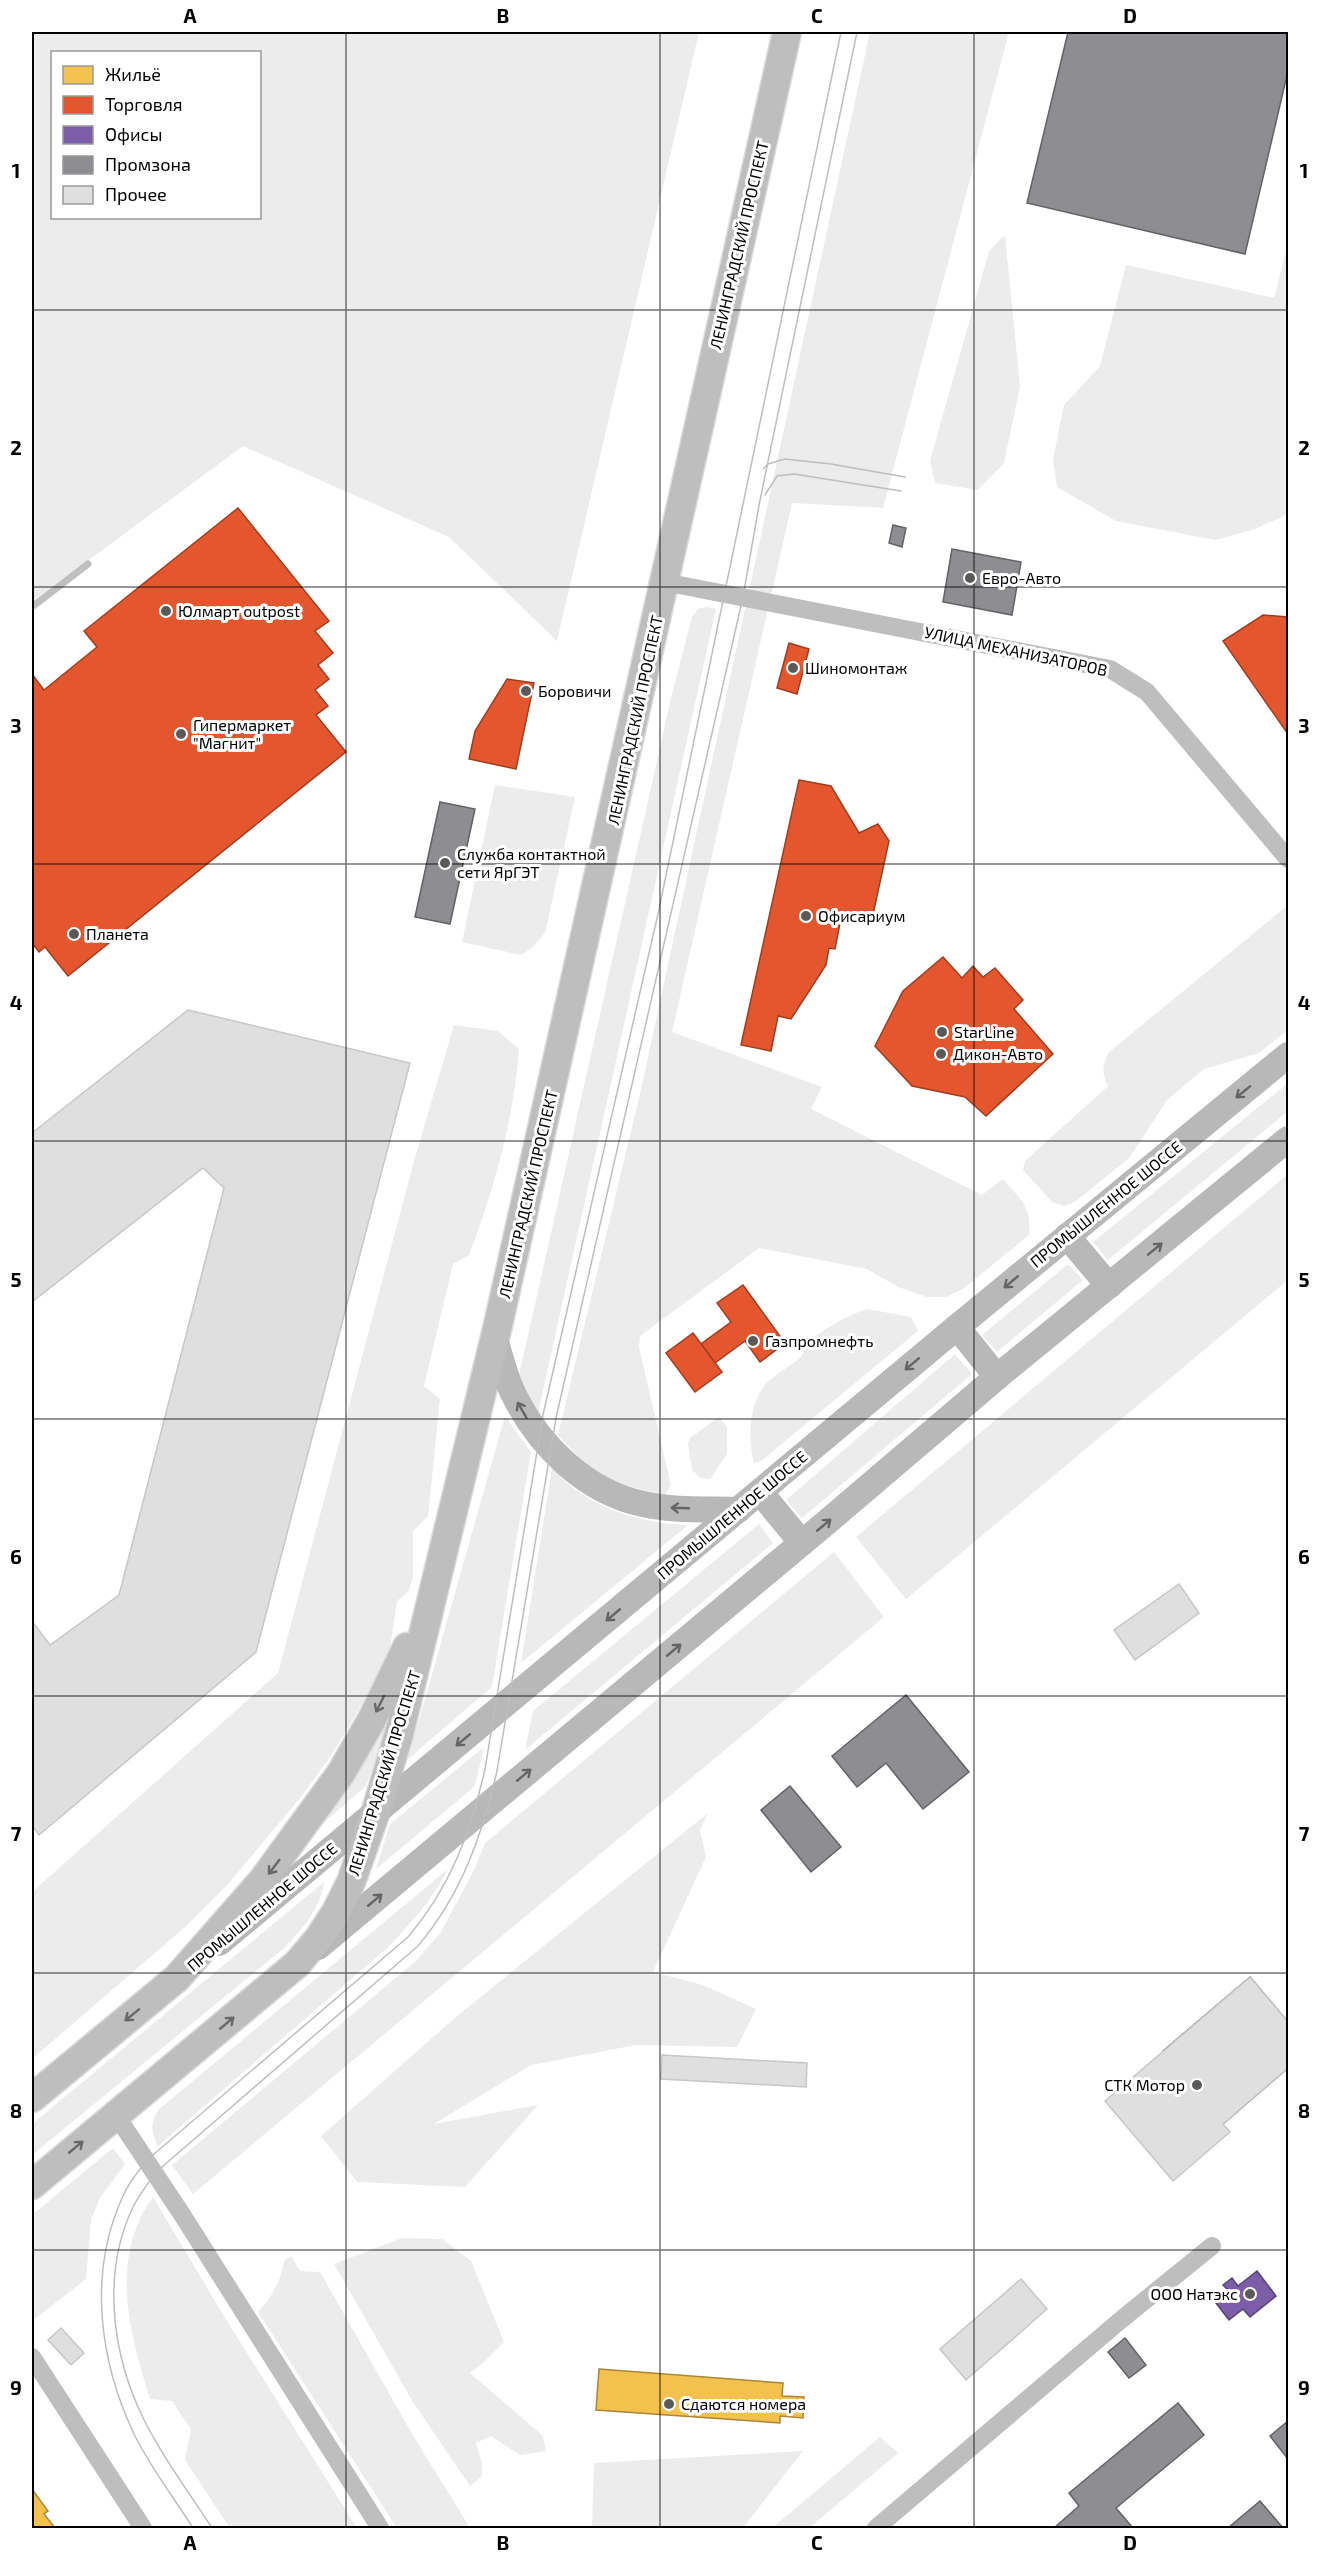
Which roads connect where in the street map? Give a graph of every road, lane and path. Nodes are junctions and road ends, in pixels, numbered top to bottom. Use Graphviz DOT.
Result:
graph roads {
  1 [pos="787,32"];
  2 [pos="664,582"];
  3 [pos="1288,859"];
  4 [pos="1288,1055"];
  5 [pos="1288,1139"];
  6 [pos="1067,1236"];
  7 [pos="1109,1286"];
  8 [pos="957,1327"];
  9 [pos="495,1339"];
  10 [pos="997,1377"];
  11 [pos="760,1492"];
  12 [pos="738,1510"];
  13 [pos="454,1512"];
  14 [pos="802,1543"];
  15 [pos="375,1814"];
  16 [pos="297,1964"];
  17 [pos="177,1978"];
  18 [pos="32,2098"];
  19 [pos="116,2115"];
  20 [pos="32,2185"];
  21 [pos="1212,2246"];
  22 [pos="32,2357"];
  23 [pos="143,2529"];
  24 [pos="380,2529"];
  25 [pos="876,2529"];
  1 -- 2 [label="main road, ЛЕНИНГРАДСКИЙ ПРОСПЕКТ"];
  2 -- 3 [label="street, УЛИЦА МЕХАНИЗАТОРОВ"];
  2 -- 9 [label="main road, ЛЕНИНГРАДСКИЙ ПРОСПЕКТ"];
  4 -- 6 [label="main road, ПРОМЫШЛЕННОЕ ШОССЕ, one-way"];
  7 -- 5 [label="main road, one-way"];
  6 -- 7 [label="main road"];
  6 -- 8 [label="main road, ПРОМЫШЛЕННОЕ ШОССЕ, one-way"];
  7 -- 10 [label="main road"];
  8 -- 10 [label="main road"];
  8 -- 11 [label="main road, ПРОМЫШЛЕННОЕ ШОССЕ, one-way"];
  12 -- 9 [label="main road, one-way"];
  9 -- 13 [label="main road, ЛЕНИНГРАДСКИЙ ПРОСПЕКТ"];
  14 -- 10 [label="main road, one-way"];
  11 -- 12 [label="main road, ПРОМЫШЛЕННОЕ ШОССЕ"];
  11 -- 14 [label="main road"];
  12 -- 15 [label="main road, ПРОМЫШЛЕННОЕ ШОССЕ, one-way"];
  13 -- 15 [label="main road, ЛЕНИНГРАДСКИЙ ПРОСПЕКТ"];
  13 -- 17 [label="main road, ЛЕНИНГРАДСКИЙ ПРОСПЕКТ, one-way"];
  16 -- 14 [label="main road, one-way"];
  15 -- 16 [label="main road, ЛЕНИНГРАДСКИЙ ПРОСПЕКТ"];
  15 -- 17 [label="main road, ПРОМЫШЛЕННОЕ ШОССЕ"];
  19 -- 16 [label="main road, ЛЕНИНГРАДСКИЙ ПРОСПЕКТ, one-way"];
  17 -- 18 [label="main road, ЛЕНИНГРАДСКИЙ ПРОСПЕКТ, one-way"];
  20 -- 19 [label="main road, ЛЕНИНГРАДСКИЙ ПРОСПЕКТ, one-way"];
  19 -- 24 [label="street"];
  21 -- 25 [label="street"];
  22 -- 23 [label="street"];
}
